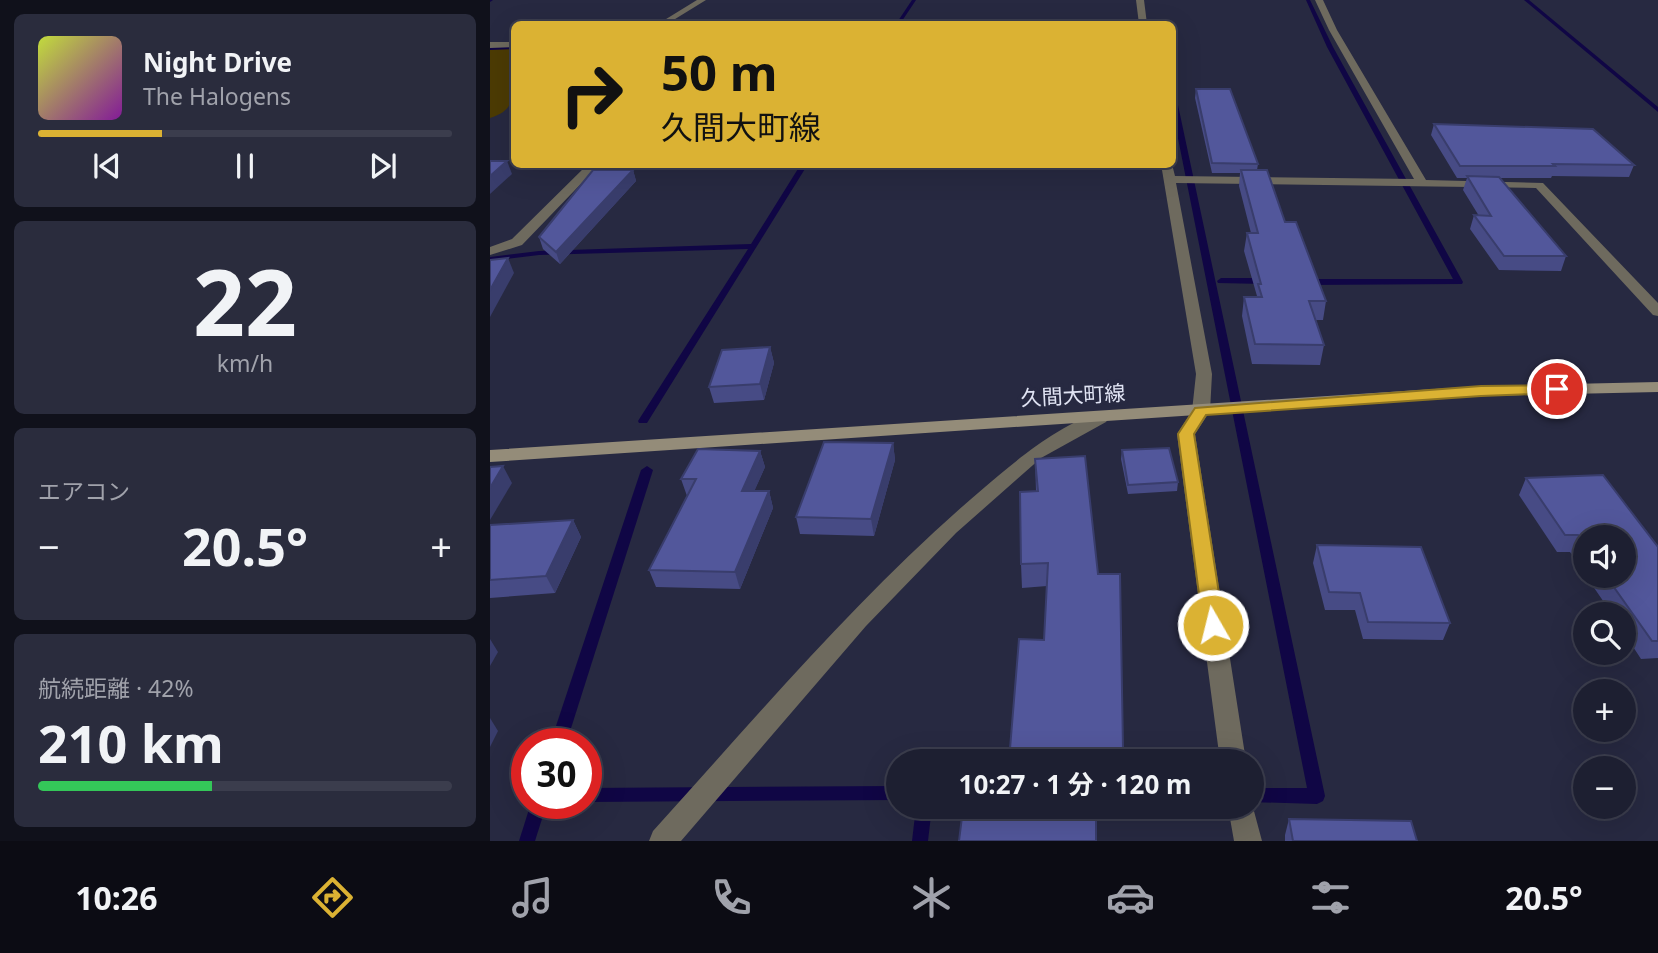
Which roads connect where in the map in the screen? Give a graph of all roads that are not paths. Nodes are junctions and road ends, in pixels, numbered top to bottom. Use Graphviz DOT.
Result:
graph roads {
  1 [pos="702,0"];
  2 [pos="1140,0"];
  3 [pos="1319,0"];
  4 [pos="667,21"];
  5 [pos="1143,21"];
  6 [pos="490,45"];
  7 [pos="511,45"];
  8 [pos="591,168"];
  9 [pos="1173,174"];
  10 [pos="1417,183"];
  11 [pos="490,251"];
  12 [pos="1658,312"];
  13 [pos="1658,387"];
  14 [pos="1201,411"];
  15 [pos="1100,418"];
  16 [pos="490,456"];
  17 [pos="1231,749"];
  18 [pos="663,841"];
  1 -- 4 [label="street"];
  2 -- 5 [label="street"];
  3 -- 10 [label="street"];
  6 -- 7 [label="street"];
  8 -- 11 [label="street"];
  9 -- 10 [label="street"];
  9 -- 14 [label="street"];
  10 -- 12 [label="street"];
  13 -- 14 [label="main road, 久間大町線"];
  14 -- 15 [label="main road, 久間大町線"];
  14 -- 17 [label="street"];
  15 -- 16 [label="main road, 久間大町線"];
  15 -- 18 [label="street"];
}
